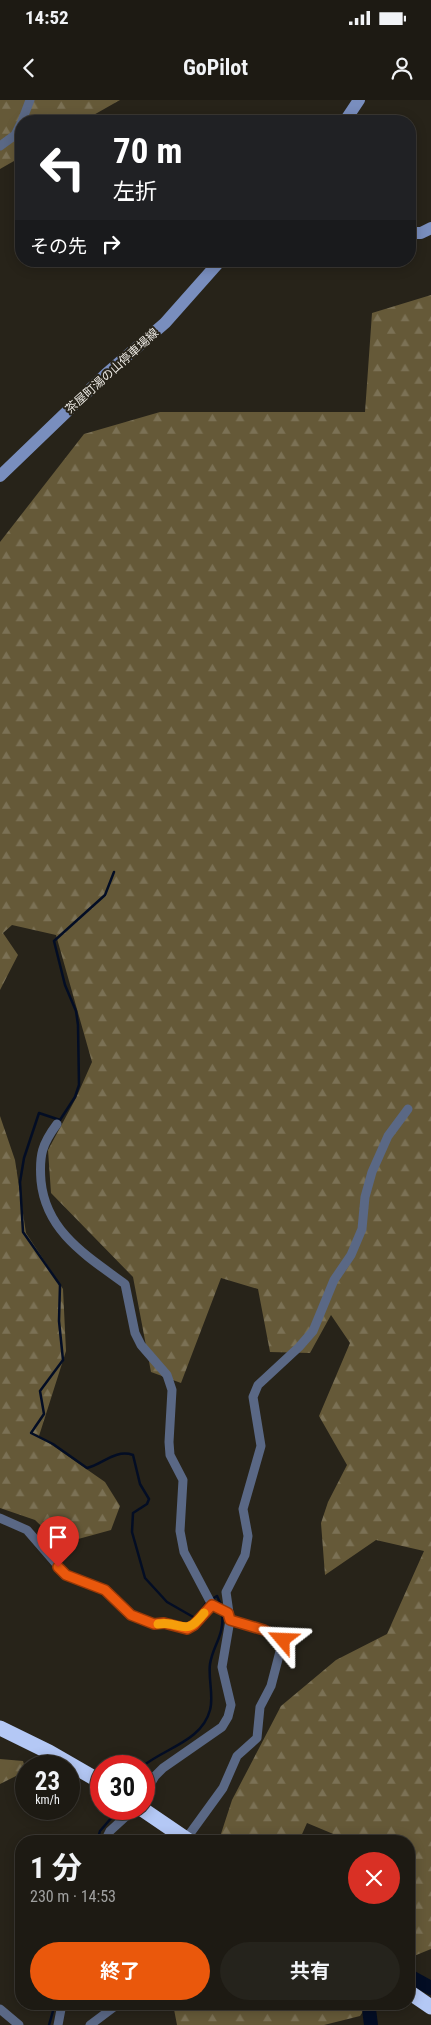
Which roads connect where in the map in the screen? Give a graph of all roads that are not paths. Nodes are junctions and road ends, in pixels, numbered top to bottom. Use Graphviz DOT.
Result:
graph roads {
  1 [pos="30,100"];
  2 [pos="359,100"];
  3 [pos="25,115"];
  4 [pos="349,115"];
  5 [pos="15,135"];
  6 [pos="0,146"];
  7 [pos="431,228"];
  8 [pos="416,233"];
  9 [pos="215,267"];
  10 [pos="0,476"];
  11 [pos="408,1110"];
  12 [pos="56,1124"];
  13 [pos="0,1518"];
  14 [pos="219,1609"];
  15 [pos="0,1728"];
  16 [pos="90,1776"];
  17 [pos="155,1776"];
  18 [pos="155,1818"];
  19 [pos="122,1820"];
  20 [pos="108,1835"];
  21 [pos="178,1835"];
  22 [pos="189,1835"];
  23 [pos="415,1996"];
  24 [pos="431,2007"];
  25 [pos="0,2009"];
  26 [pos="61,2010"];
  27 [pos="110,2010"];
  28 [pos="19,2025"];
  29 [pos="58,2025"];
  30 [pos="90,2025"];
  1 -- 3 [label="street"];
  2 -- 4 [label="main road"];
  5 -- 6 [label="street"];
  7 -- 8 [label="main road"];
  9 -- 10 [label="main road, 茶屋町湯の山停車場線"];
  11 -- 14 [label="street"];
  12 -- 14 [label="street"];
  13 -- 14 [label="street"];
  14 -- 17 [label="street"];
  14 -- 22 [label="street"];
  15 -- 16 [label="highway"];
  18 -- 21 [label="highway"];
  19 -- 20 [label="street"];
  23 -- 24 [label="highway"];
  25 -- 28 [label="street"];
  26 -- 29 [label="street"];
  27 -- 30 [label="street"];
}
